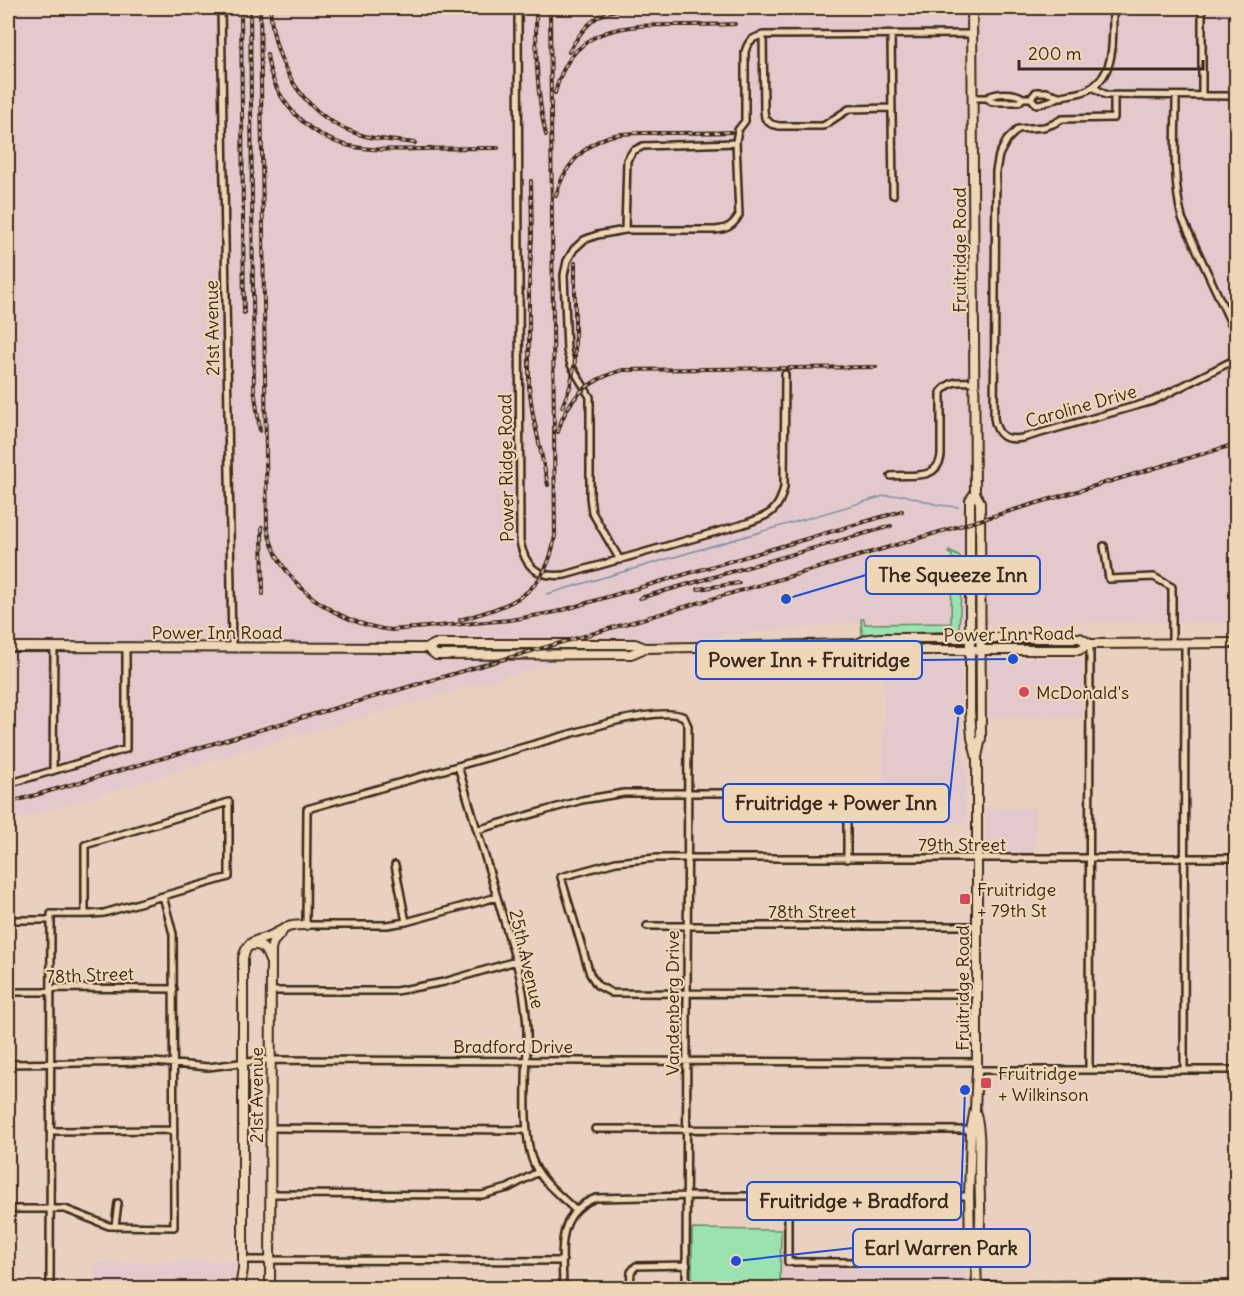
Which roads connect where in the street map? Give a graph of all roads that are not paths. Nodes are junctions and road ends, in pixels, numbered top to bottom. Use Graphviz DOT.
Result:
graph roads {
  1 [pos="221,8"];
  2 [pos="518,8"];
  3 [pos="972,8"];
  4 [pos="1113,8"];
  5 [pos="1202,8"];
  6 [pos="972,34"];
  7 [pos="763,35"];
  8 [pos="891,35"];
  9 [pos="1093,87"];
  10 [pos="1062,96"];
  11 [pos="1114,96"];
  12 [pos="1176,96"];
  13 [pos="1202,96"];
  14 [pos="1236,96"];
  15 [pos="973,98"];
  16 [pos="1031,98"];
  17 [pos="891,108"];
  18 [pos="736,143"];
  19 [pos="893,195"];
  20 [pos="625,230"];
  21 [pos="1236,306"];
  22 [pos="1225,309"];
  23 [pos="1236,334"];
  24 [pos="1236,359"];
  25 [pos="785,374"];
  26 [pos="975,382"];
  27 [pos="891,476"];
  28 [pos="975,493"];
  29 [pos="1104,546"];
  30 [pos="620,560"];
  31 [pos="970,638"];
  32 [pos="980,638"];
  33 [pos="1172,643"];
  34 [pos="1185,643"];
  35 [pos="1236,643"];
  36 [pos="857,644"];
  37 [pos="1090,644"];
  38 [pos="8,647"];
  39 [pos="54,647"];
  40 [pos="126,647"];
  41 [pos="232,647"];
  42 [pos="970,650"];
  43 [pos="980,651"];
  44 [pos="977,758"];
  45 [pos="458,766"];
  46 [pos="53,771"];
  47 [pos="8,784"];
  48 [pos="687,792"];
  49 [pos="847,792"];
  50 [pos="881,793"];
  51 [pos="477,830"];
  52 [pos="687,858"];
  53 [pos="1089,858"];
  54 [pos="1185,858"];
  55 [pos="1236,858"];
  56 [pos="847,859"];
  57 [pos="977,859"];
  58 [pos="395,865"];
  59 [pos="163,896"];
  60 [pos="497,897"];
  61 [pos="85,914"];
  62 [pos="8,920"];
  63 [pos="51,920"];
  64 [pos="406,922"];
  65 [pos="290,926"];
  66 [pos="306,926"];
  67 [pos="647,926"];
  68 [pos="687,926"];
  69 [pos="977,926"];
  70 [pos="247,946"];
  71 [pos="516,960"];
  72 [pos="271,966"];
  73 [pos="174,989"];
  74 [pos="51,990"];
  75 [pos="8,992"];
  76 [pos="271,992"];
  77 [pos="687,993"];
  78 [pos="977,994"];
  79 [pos="271,1060"];
  80 [pos="527,1061"];
  81 [pos="687,1061"];
  82 [pos="244,1063"];
  83 [pos="8,1064"];
  84 [pos="51,1064"];
  85 [pos="174,1065"];
  86 [pos="977,1066"];
  87 [pos="1089,1070"];
  88 [pos="1184,1070"];
  89 [pos="1236,1070"];
  90 [pos="975,1109"];
  91 [pos="271,1128"];
  92 [pos="687,1129"];
  93 [pos="174,1130"];
  94 [pos="527,1130"];
  95 [pos="595,1130"];
  96 [pos="971,1130"];
  97 [pos="51,1131"];
  98 [pos="538,1172"];
  99 [pos="270,1194"];
  100 [pos="687,1196"];
  101 [pos="788,1196"];
  102 [pos="969,1196"];
  103 [pos="118,1203"];
  104 [pos="8,1209"];
  105 [pos="50,1209"];
  106 [pos="575,1210"];
  107 [pos="115,1227"];
  108 [pos="243,1260"];
  109 [pos="270,1260"];
  110 [pos="563,1261"];
  111 [pos="976,1262"];
  112 [pos="687,1265"];
  113 [pos="1236,1284"];
  114 [pos="977,1287"];
  115 [pos="50,1288"];
  116 [pos="240,1288"];
  117 [pos="270,1288"];
  118 [pos="563,1288"];
  119 [pos="630,1288"];
  120 [pos="686,1288"];
  1 -- 41 [label="street, 21st Avenue"];
  2 -- 30 [label="street, Power Ridge Road"];
  3 -- 6 [label="main road, Fruitridge Road"];
  4 -- 9 [label="street"];
  5 -- 13 [label="street"];
  6 -- 8 [label="street"];
  6 -- 15 [label="main road, Fruitridge Road"];
  7 -- 8 [label="street"];
  7 -- 17 [label="street"];
  7 -- 18 [label="street"];
  8 -- 17 [label="street"];
  9 -- 10 [label="street"];
  9 -- 11 [label="street"];
  10 -- 16 [label="street"];
  10 -- 16 [label="street"];
  11 -- 12 [label="street"];
  11 -- 24 [label="street, Caroline Drive"];
  12 -- 13 [label="street"];
  12 -- 22 [label="street"];
  13 -- 14 [label="street"];
  15 -- 16 [label="street"];
  15 -- 26 [label="main road, Fruitridge Road"];
  17 -- 19 [label="street"];
  18 -- 20 [label="street"];
  18 -- 20 [label="street"];
  20 -- 30 [label="street"];
  21 -- 22 [label="street"];
  22 -- 23 [label="street"];
  25 -- 30 [label="street, Power Ridge Road"];
  26 -- 27 [label="street"];
  26 -- 28 [label="main road, Fruitridge Road"];
  28 -- 31 [label="main road, Fruitridge Road"];
  28 -- 32 [label="main road, Fruitridge Road"];
  29 -- 33 [label="street"];
  31 -- 32 [label="main road, Power Inn Road"];
  31 -- 36 [label="main road, Power Inn Road"];
  31 -- 42 [label="main road, Fruitridge Road"];
  32 -- 37 [label="main road, Power Inn Road"];
  32 -- 43 [label="main road, Fruitridge Road"];
  33 -- 34 [label="main road, Power Inn Road"];
  33 -- 37 [label="main road, Power Inn Road"];
  34 -- 35 [label="main road, Power Inn Road"];
  34 -- 54 [label="street"];
  36 -- 41 [label="main road, Power Inn Road"];
  36 -- 42 [label="main road, Power Inn Road"];
  37 -- 43 [label="main road, Power Inn Road"];
  37 -- 53 [label="street"];
  38 -- 39 [label="main road, Power Inn Road"];
  39 -- 40 [label="main road, Power Inn Road"];
  39 -- 46 [label="street"];
  40 -- 41 [label="main road, Power Inn Road"];
  40 -- 46 [label="street"];
  42 -- 43 [label="main road, Power Inn Road"];
  42 -- 44 [label="main road, Fruitridge Road"];
  43 -- 44 [label="main road, Fruitridge Road"];
  44 -- 57 [label="main road, Fruitridge Road"];
  45 -- 48 [label="street, Vandenberg Drive"];
  45 -- 51 [label="street, 25th Avenue"];
  45 -- 66 [label="street"];
  46 -- 47 [label="street"];
  48 -- 49 [label="street"];
  48 -- 51 [label="street"];
  48 -- 52 [label="street, Vandenberg Drive"];
  49 -- 50 [label="street"];
  49 -- 56 [label="street"];
  51 -- 60 [label="street, 25th Avenue"];
  52 -- 56 [label="street, 79th Street"];
  52 -- 68 [label="street, Vandenberg Drive"];
  52 -- 77 [label="street, 79th Street"];
  53 -- 54 [label="street, 79th Street"];
  53 -- 57 [label="street, 79th Street"];
  53 -- 87 [label="street"];
  54 -- 55 [label="street, 79th Street"];
  54 -- 88 [label="street"];
  56 -- 57 [label="street, 79th Street"];
  57 -- 69 [label="main road, Fruitridge Road"];
  58 -- 64 [label="street"];
  59 -- 61 [label="street"];
  59 -- 61 [label="street"];
  59 -- 73 [label="street"];
  60 -- 64 [label="street"];
  60 -- 71 [label="street, 25th Avenue"];
  61 -- 63 [label="street"];
  62 -- 63 [label="street"];
  63 -- 74 [label="street"];
  64 -- 66 [label="street"];
  65 -- 66 [label="main road"];
  65 -- 70 [label="main road"];
  65 -- 72 [label="main road, 21st Avenue"];
  67 -- 68 [label="street, 78th Street"];
  68 -- 69 [label="street, 78th Street"];
  68 -- 77 [label="street, Vandenberg Drive"];
  69 -- 78 [label="main road, Fruitridge Road"];
  70 -- 72 [label="main road"];
  70 -- 82 [label="main road, 21st Avenue"];
  71 -- 76 [label="street"];
  71 -- 80 [label="street, 25th Avenue"];
  72 -- 76 [label="main road, 21st Avenue"];
  73 -- 74 [label="street, 78th Street"];
  73 -- 85 [label="street"];
  74 -- 75 [label="street, 78th Street"];
  74 -- 84 [label="street"];
  76 -- 79 [label="main road, 21st Avenue"];
  77 -- 78 [label="street"];
  77 -- 81 [label="street, Vandenberg Drive"];
  78 -- 86 [label="main road, Fruitridge Road"];
  79 -- 80 [label="street, Bradford Drive"];
  79 -- 82 [label="street, Bradford Drive"];
  79 -- 91 [label="main road, 21st Avenue"];
  80 -- 81 [label="street, Bradford Drive"];
  80 -- 94 [label="street, 25th Avenue"];
  81 -- 86 [label="street, Bradford Drive"];
  81 -- 92 [label="street, Vandenberg Drive"];
  82 -- 85 [label="street, Bradford Drive"];
  82 -- 108 [label="main road, 21st Avenue"];
  83 -- 84 [label="street, Bradford Drive"];
  84 -- 85 [label="street, Bradford Drive"];
  84 -- 97 [label="street"];
  85 -- 93 [label="street"];
  86 -- 87 [label="street, Bradford Drive"];
  86 -- 90 [label="main road, Fruitridge Road"];
  87 -- 88 [label="street, Bradford Drive"];
  88 -- 89 [label="street, Bradford Drive"];
  90 -- 96 [label="main road, Fruitridge Road"];
  90 -- 111 [label="main road, Fruitridge Road"];
  91 -- 94 [label="street"];
  91 -- 99 [label="main road, 21st Avenue"];
  92 -- 95 [label="street"];
  92 -- 96 [label="street"];
  92 -- 100 [label="street, Vandenberg Drive"];
  93 -- 97 [label="street"];
  93 -- 107 [label="street"];
  94 -- 98 [label="street, 25th Avenue"];
  96 -- 102 [label="main road, Fruitridge Road"];
  97 -- 105 [label="street"];
  98 -- 99 [label="street"];
  98 -- 106 [label="street, 25th Avenue"];
  99 -- 109 [label="main road, 21st Avenue"];
  100 -- 101 [label="street"];
  100 -- 106 [label="street"];
  100 -- 112 [label="street, Vandenberg Drive"];
  101 -- 102 [label="street"];
  101 -- 111 [label="street"];
  102 -- 111 [label="main road, Fruitridge Road"];
  103 -- 107 [label="street"];
  104 -- 105 [label="street"];
  105 -- 107 [label="street"];
  105 -- 115 [label="street"];
  106 -- 110 [label="street"];
  108 -- 109 [label="street"];
  108 -- 116 [label="main road, 21st Avenue"];
  109 -- 110 [label="street"];
  109 -- 117 [label="main road, 21st Avenue"];
  110 -- 118 [label="street"];
  111 -- 114 [label="main road, Fruitridge Road"];
  112 -- 119 [label="street"];
  112 -- 120 [label="street, Vandenberg Drive"];
  113 -- 114 [label="street"];
}
